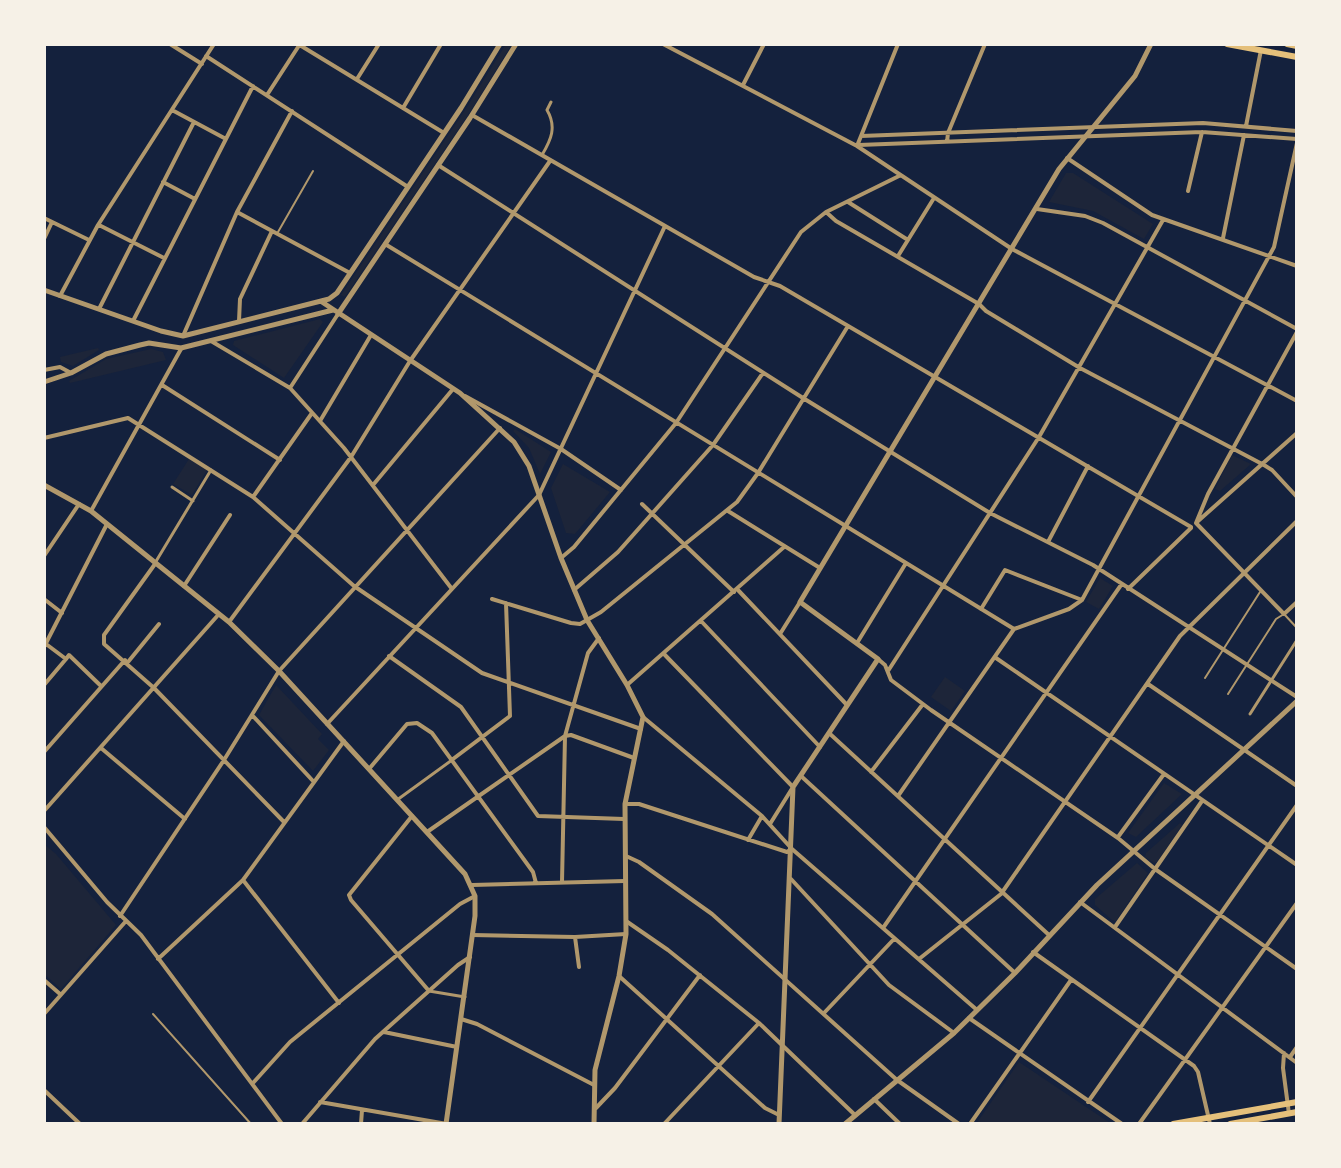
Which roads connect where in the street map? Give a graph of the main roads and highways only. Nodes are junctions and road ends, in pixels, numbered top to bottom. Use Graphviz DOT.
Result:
graph roads {
  1 [pos="1227,44"];
  2 [pos="1287,44"];
  3 [pos="1297,46"];
  4 [pos="1297,57"];
  5 [pos="1297,1102"];
  6 [pos="1293,1113"];
  7 [pos="1210,1121"];
  8 [pos="1173,1124"];
  9 [pos="1230,1124"];
  1 -- 4 [label="main road"];
  2 -- 3 [label="main road"];
  5 -- 7 [label="main road"];
  6 -- 9 [label="main road"];
  7 -- 8 [label="main road"];
}
